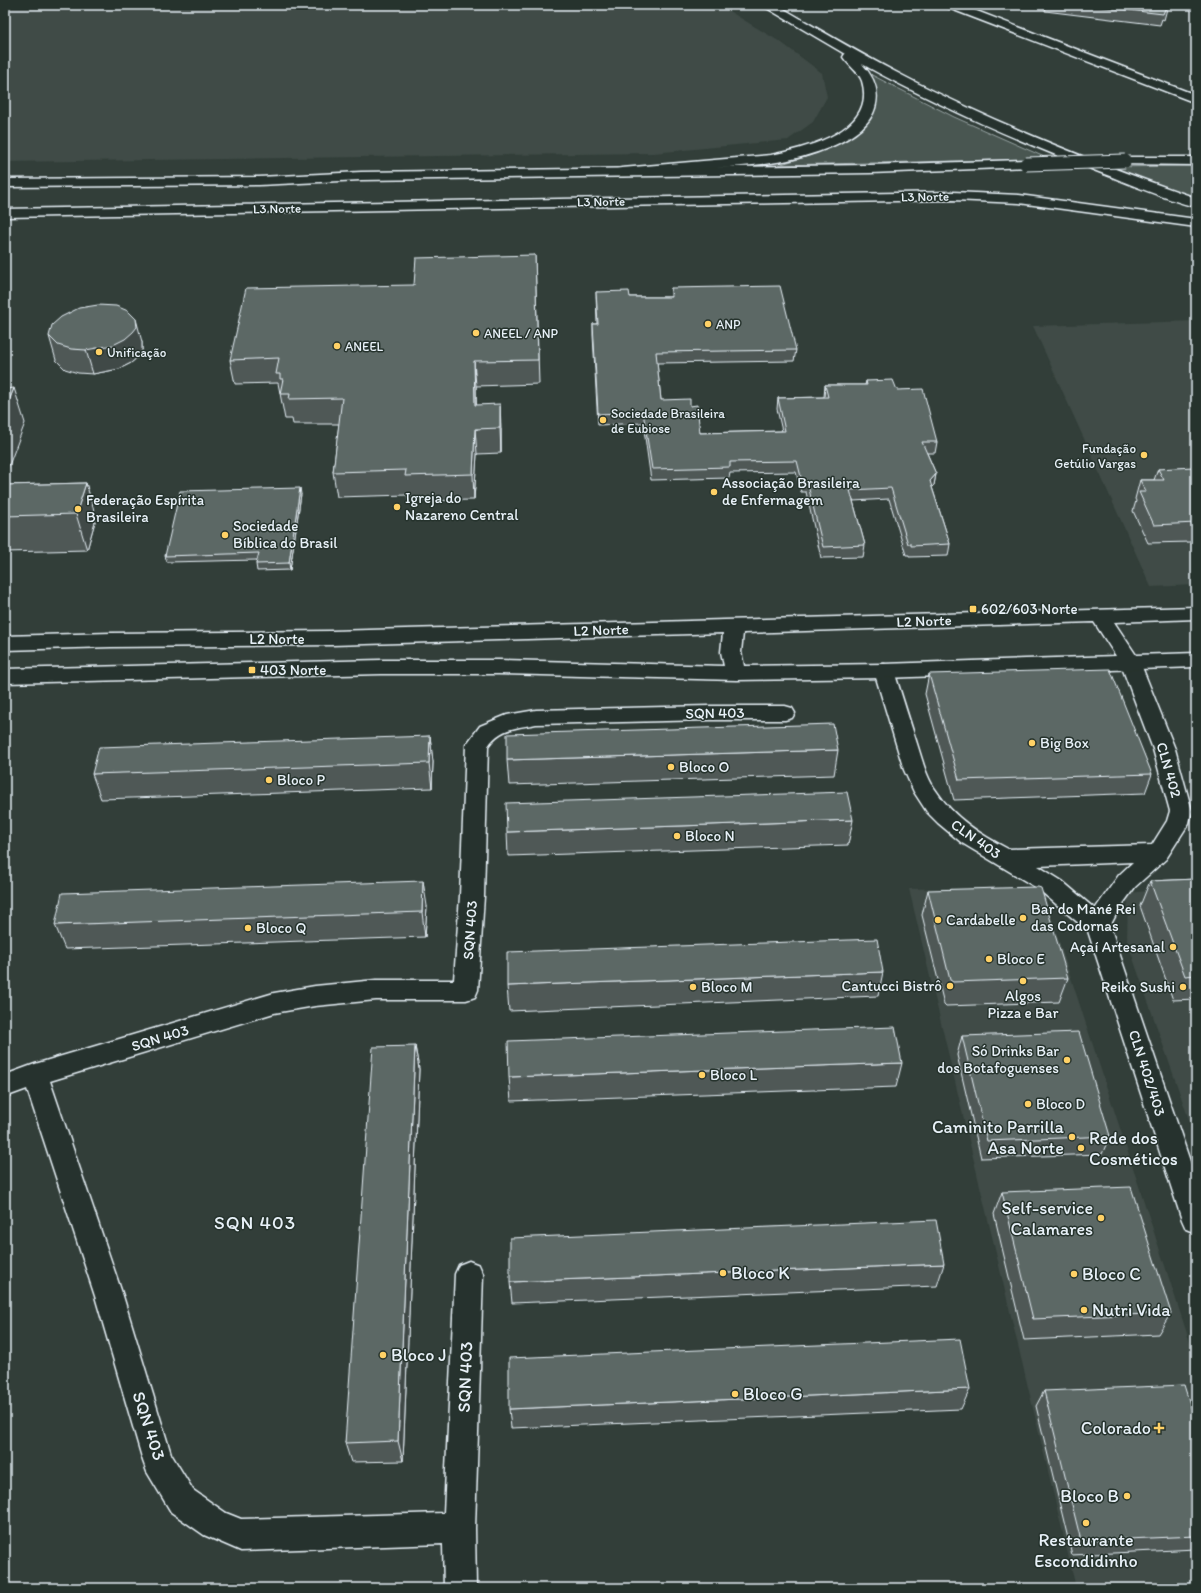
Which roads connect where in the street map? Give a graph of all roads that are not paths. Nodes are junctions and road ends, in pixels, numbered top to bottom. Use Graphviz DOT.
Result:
graph roads {
  1 [pos="769,5"];
  2 [pos="950,5"];
  3 [pos="840,47"];
  4 [pos="1196,100"];
  5 [pos="1196,161"];
  6 [pos="622,172"];
  7 [pos="579,173"];
  8 [pos="259,181"];
  9 [pos="54,182"];
  10 [pos="5,183"];
  11 [pos="529,202"];
  12 [pos="1196,203"];
  13 [pos="139,210"];
  14 [pos="5,212"];
  15 [pos="1196,223"];
  16 [pos="1196,613"];
  17 [pos="1100,616"];
  18 [pos="734,626"];
  19 [pos="5,643"];
  20 [pos="1196,660"];
  21 [pos="1130,662"];
  22 [pos="884,670"];
  23 [pos="736,673"];
  24 [pos="5,676"];
  25 [pos="785,713"];
  26 [pos="1158,853"];
  27 [pos="1003,858"];
  28 [pos="1098,926"];
  29 [pos="35,1075"];
  30 [pos="5,1086"];
  31 [pos="1196,1220"];
  32 [pos="469,1274"];
  33 [pos="459,1528"];
  34 [pos="460,1588"];
  1 -- 3 [label="main road"];
  2 -- 4 [label="main road"];
  3 -- 6 [label="main road"];
  3 -- 12 [label="main road"];
  5 -- 6 [label="main road, L3 Norte, bridge"];
  6 -- 7 [label="main road, L3 Norte"];
  7 -- 8 [label="main road, L3 Norte"];
  7 -- 11 [label="main road"];
  8 -- 9 [label="main road, L3 Norte"];
  8 -- 13 [label="main road"];
  9 -- 10 [label="main road, L3 Norte"];
  9 -- 14 [label="main road"];
  11 -- 13 [label="main road, L3 Norte"];
  11 -- 15 [label="main road, L3 Norte"];
  13 -- 14 [label="main road, L3 Norte"];
  16 -- 17 [label="main road, L2 Norte"];
  17 -- 18 [label="main road, L2 Norte"];
  17 -- 21 [label="main road, CLN 402"];
  18 -- 19 [label="main road, L2 Norte"];
  18 -- 23 [label="main road"];
  20 -- 21 [label="main road, L2 Norte"];
  21 -- 22 [label="main road, L2 Norte"];
  21 -- 26 [label="main road, CLN 402"];
  22 -- 23 [label="main road, L2 Norte"];
  22 -- 27 [label="main road, CLN 403"];
  23 -- 24 [label="main road, L2 Norte"];
  25 -- 29 [label="main road, SQN 403"];
  26 -- 27 [label="main road"];
  26 -- 28 [label="main road, CLN 402"];
  27 -- 28 [label="main road, CLN 403"];
  28 -- 31 [label="main road, CLN 402/403"];
  29 -- 30 [label="main road, SQN 403"];
  29 -- 33 [label="main road, SQN 403"];
  32 -- 33 [label="main road, SQN 403"];
  33 -- 34 [label="main road, SQN 403"];
}
